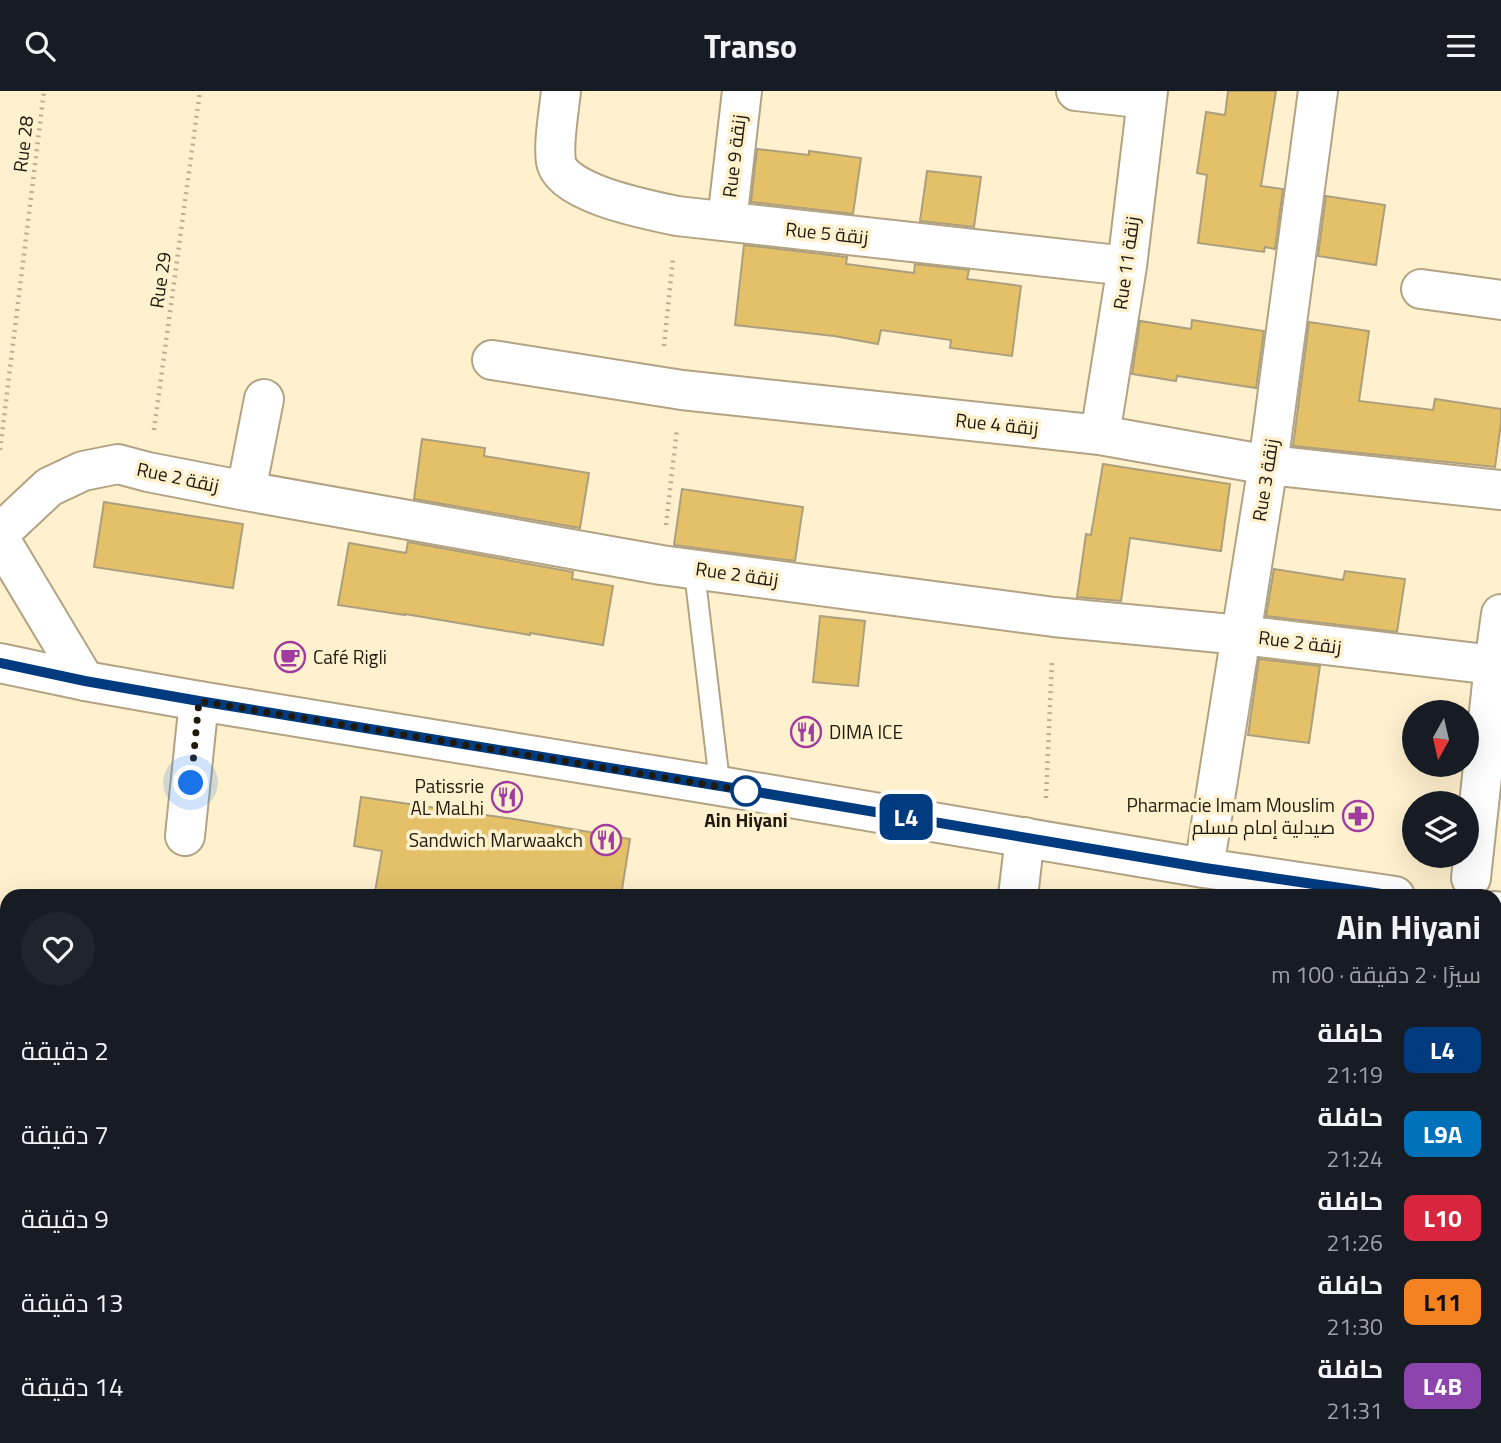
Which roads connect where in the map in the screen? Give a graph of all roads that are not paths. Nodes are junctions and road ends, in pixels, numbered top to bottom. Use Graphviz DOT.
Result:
graph roads {
  1 [pos="561,91"];
  2 [pos="742,91"];
  3 [pos="1076,91"];
  4 [pos="1318,91"];
  5 [pos="1147,95"];
  6 [pos="727,221"];
  7 [pos="1126,266"];
  8 [pos="1421,289"];
  9 [pos="1501,300"];
  10 [pos="492,360"];
  11 [pos="264,399"];
  12 [pos="1100,435"];
  13 [pos="1268,465"];
  14 [pos="1501,490"];
  15 [pos="246,491"];
  16 [pos="0,533"];
  17 [pos="0,539"];
  18 [pos="678,567"];
  19 [pos="1501,614"];
  20 [pos="1241,635"];
  21 [pos="0,663"];
  22 [pos="1497,665"];
  23 [pos="85,681"];
  24 [pos="199,701"];
  25 [pos="720,786"];
  26 [pos="1035,822"];
  27 [pos="185,836"];
  28 [pos="1205,868"];
  29 [pos="1471,878"];
  30 [pos="1020,889"];
  31 [pos="1302,889"];
  1 -- 6 [label="street, Rue 5 زنقة"];
  2 -- 6 [label="street, Rue 9 زنقة"];
  3 -- 5 [label="street"];
  4 -- 13 [label="street, Rue 3 زنقة"];
  5 -- 7 [label="street, Rue 11 زنقة"];
  6 -- 7 [label="street, Rue 5 زنقة"];
  7 -- 12 [label="street, Rue 11 زنقة"];
  8 -- 9 [label="street"];
  10 -- 12 [label="street, Rue 4 زنقة"];
  11 -- 15 [label="street"];
  12 -- 13 [label="street, Rue 4 زنقة"];
  13 -- 14 [label="street, Rue 4 زنقة"];
  13 -- 20 [label="street, Rue 3 زنقة"];
  15 -- 16 [label="street, Rue 2 زنقة"];
  15 -- 18 [label="street, Rue 2 زنقة"];
  17 -- 23 [label="street"];
  18 -- 20 [label="street, Rue 2 زنقة"];
  18 -- 25 [label="lane"];
  19 -- 22 [label="street"];
  20 -- 22 [label="street, Rue 2 زنقة"];
  20 -- 28 [label="street, Rue 3 زنقة"];
  21 -- 23 [label="street"];
  22 -- 29 [label="street"];
  23 -- 24 [label="street"];
  24 -- 25 [label="street"];
  24 -- 27 [label="street"];
  25 -- 26 [label="street"];
  26 -- 28 [label="street"];
  26 -- 30 [label="street"];
  28 -- 31 [label="street"];
}
